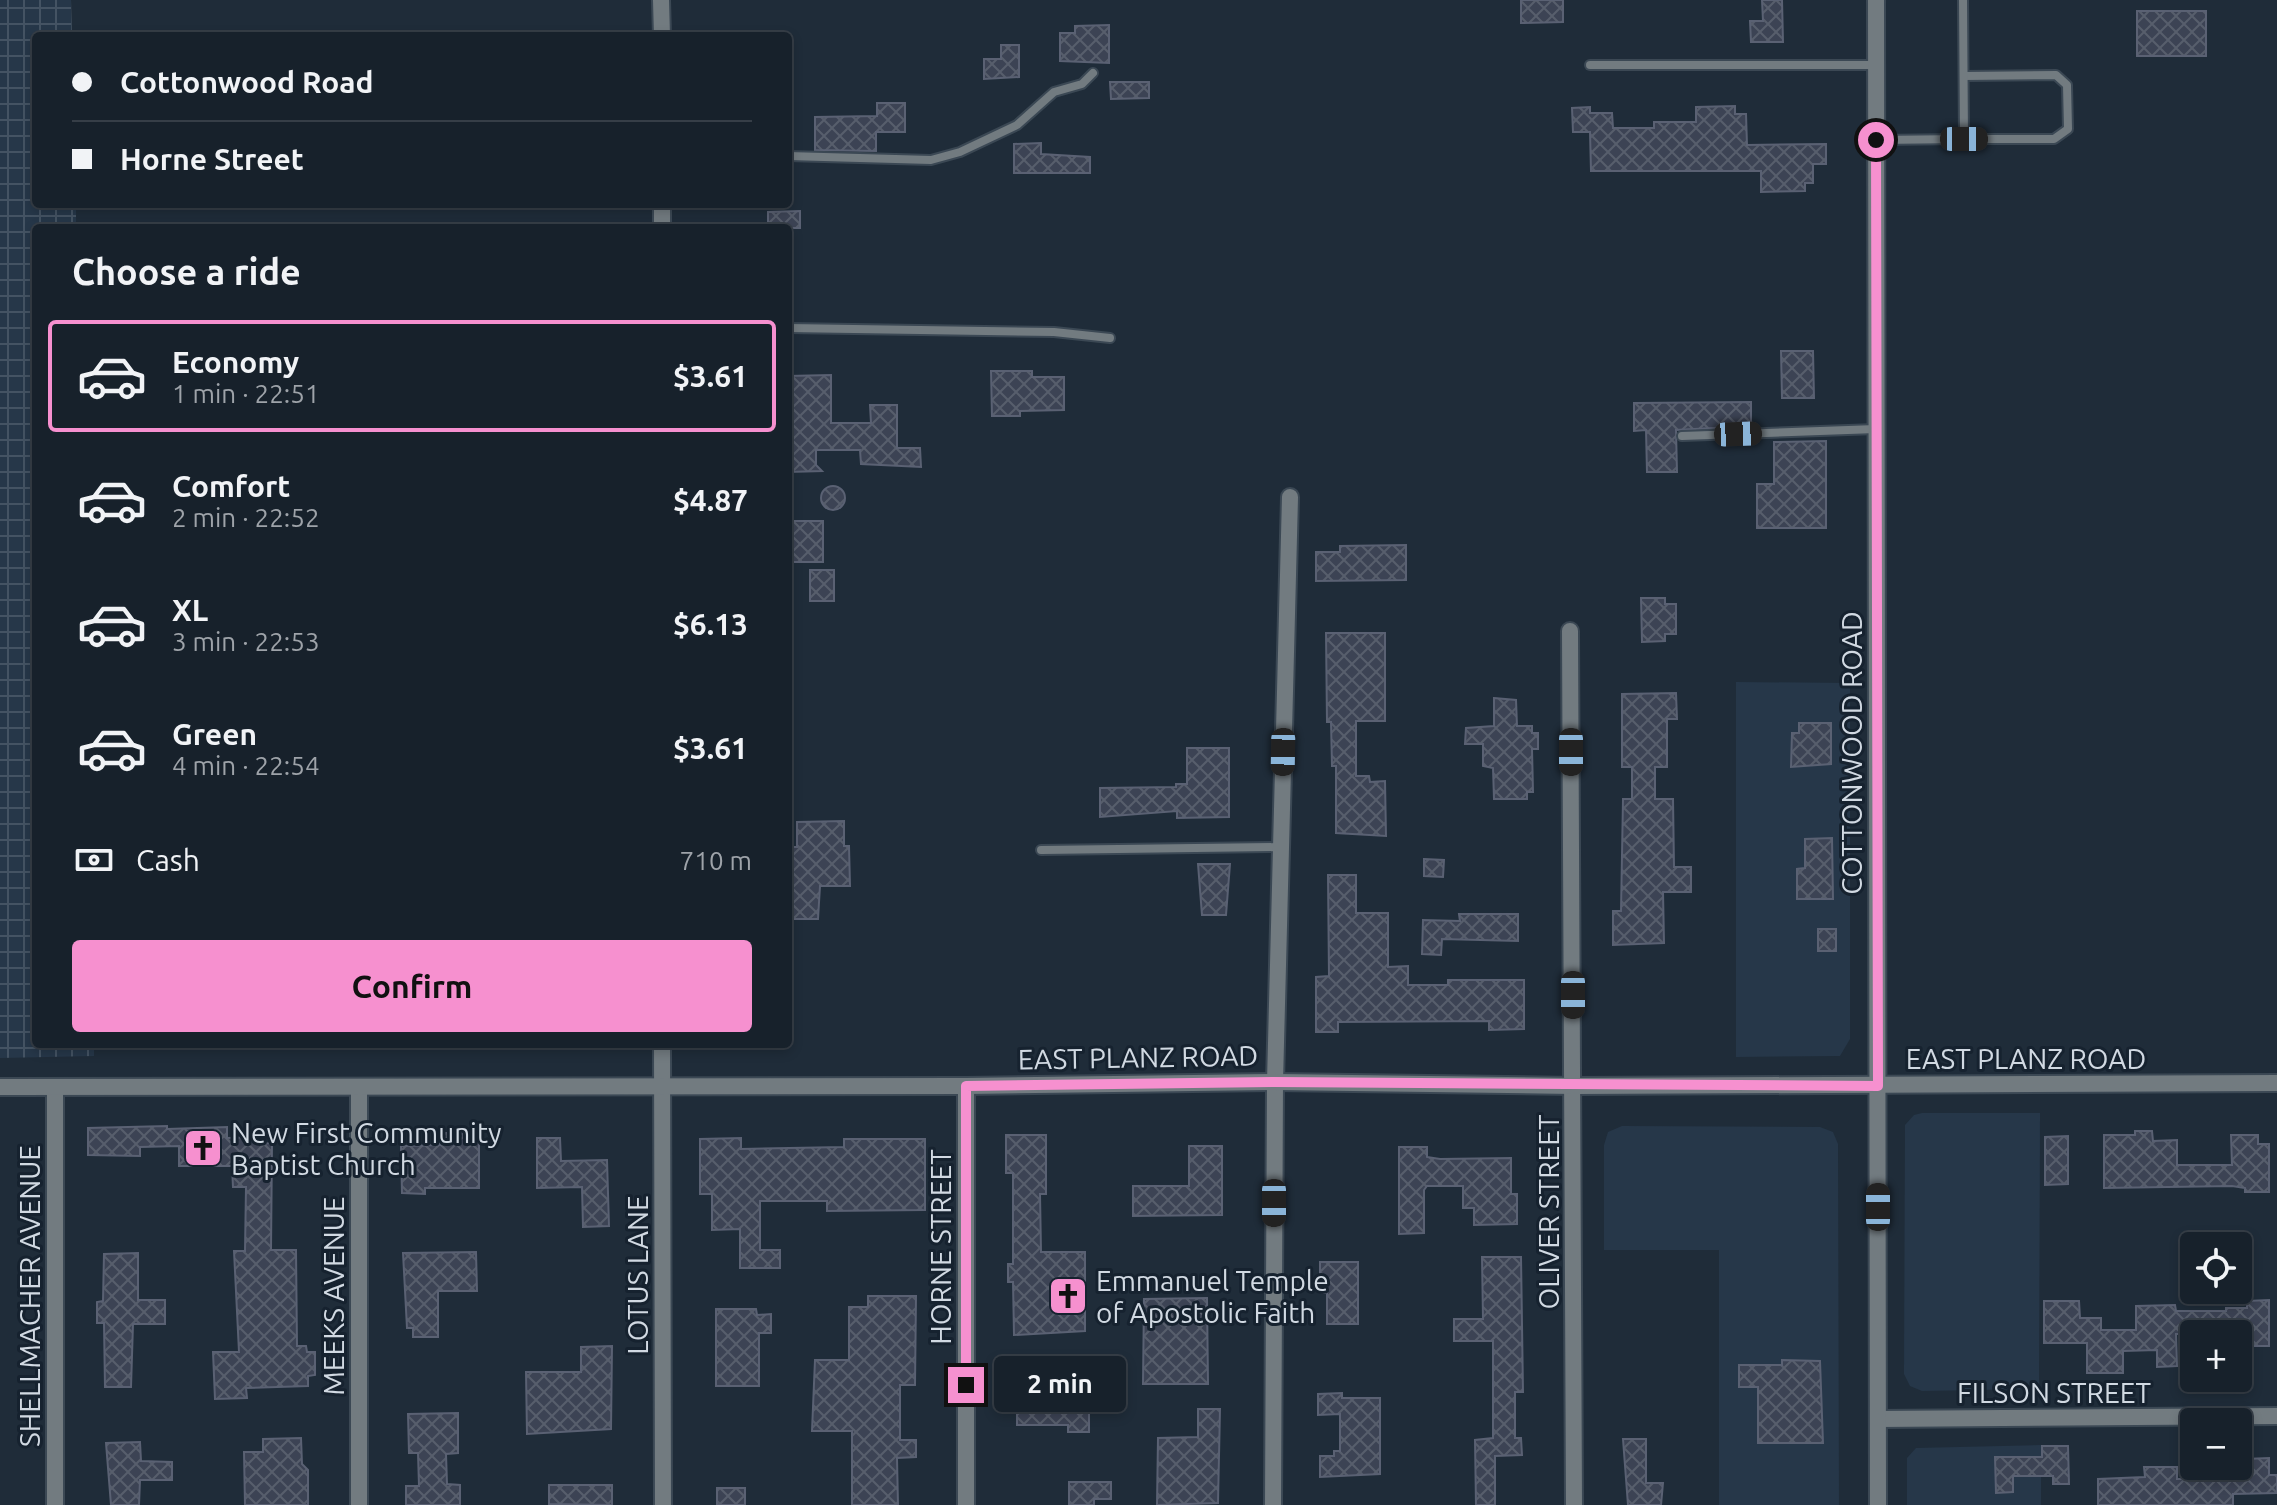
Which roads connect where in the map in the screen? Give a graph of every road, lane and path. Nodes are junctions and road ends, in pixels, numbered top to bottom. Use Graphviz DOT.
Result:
graph roads {
  1 [pos="661,0"];
  2 [pos="1876,0"];
  3 [pos="1963,0"];
  4 [pos="662,32"];
  5 [pos="1590,65"];
  6 [pos="1876,65"];
  7 [pos="1093,73"];
  8 [pos="1964,76"];
  9 [pos="1964,139"];
  10 [pos="1876,140"];
  11 [pos="792,156"];
  12 [pos="792,328"];
  13 [pos="1110,338"];
  14 [pos="1877,429"];
  15 [pos="1682,436"];
  16 [pos="1290,497"];
  17 [pos="1570,631"];
  18 [pos="1281,847"];
  19 [pos="1041,850"];
  20 [pos="662,1048"];
  21 [pos="1275,1082"];
  22 [pos="2277,1083"];
  23 [pos="662,1086"];
  24 [pos="966,1086"];
  25 [pos="1574,1086"];
  26 [pos="1878,1086"];
  27 [pos="0,1087"];
  28 [pos="55,1087"];
  29 [pos="359,1087"];
  30 [pos="2277,1416"];
  31 [pos="1878,1419"];
  32 [pos="55,1505"];
  33 [pos="359,1505"];
  34 [pos="663,1505"];
  35 [pos="966,1505"];
  36 [pos="1273,1505"];
  37 [pos="1574,1505"];
  38 [pos="1878,1505"];
  1 -- 4 [label="street"];
  2 -- 6 [label="street, COTTONWOOD ROAD"];
  3 -- 8 [label="lane"];
  5 -- 6 [label="lane"];
  6 -- 10 [label="street, COTTONWOOD ROAD"];
  7 -- 11 [label="lane"];
  8 -- 9 [label="lane"];
  8 -- 9 [label="lane"];
  9 -- 10 [label="lane"];
  10 -- 14 [label="street, COTTONWOOD ROAD"];
  12 -- 13 [label="lane"];
  14 -- 15 [label="lane"];
  14 -- 26 [label="street, COTTONWOOD ROAD"];
  16 -- 18 [label="street"];
  17 -- 25 [label="street, OLIVER STREET"];
  18 -- 19 [label="lane"];
  18 -- 21 [label="street"];
  20 -- 23 [label="street, LOTUS LANE"];
  21 -- 24 [label="street, EAST PLANZ ROAD"];
  21 -- 25 [label="street, EAST PLANZ ROAD"];
  21 -- 36 [label="street"];
  22 -- 26 [label="street, EAST PLANZ ROAD"];
  23 -- 24 [label="street, EAST PLANZ ROAD"];
  23 -- 29 [label="street, EAST PLANZ ROAD"];
  23 -- 34 [label="street, LOTUS LANE"];
  24 -- 35 [label="street, HORNE STREET"];
  25 -- 26 [label="street, EAST PLANZ ROAD"];
  25 -- 37 [label="street, OLIVER STREET"];
  26 -- 31 [label="street, COTTONWOOD ROAD"];
  27 -- 28 [label="street, EAST PLANZ ROAD"];
  28 -- 29 [label="street, EAST PLANZ ROAD"];
  28 -- 32 [label="street, SHELLMACHER AVENUE"];
  29 -- 33 [label="street, MEEKS AVENUE"];
  30 -- 31 [label="street, FILSON STREET"];
  31 -- 38 [label="street, COTTONWOOD ROAD"];
}
